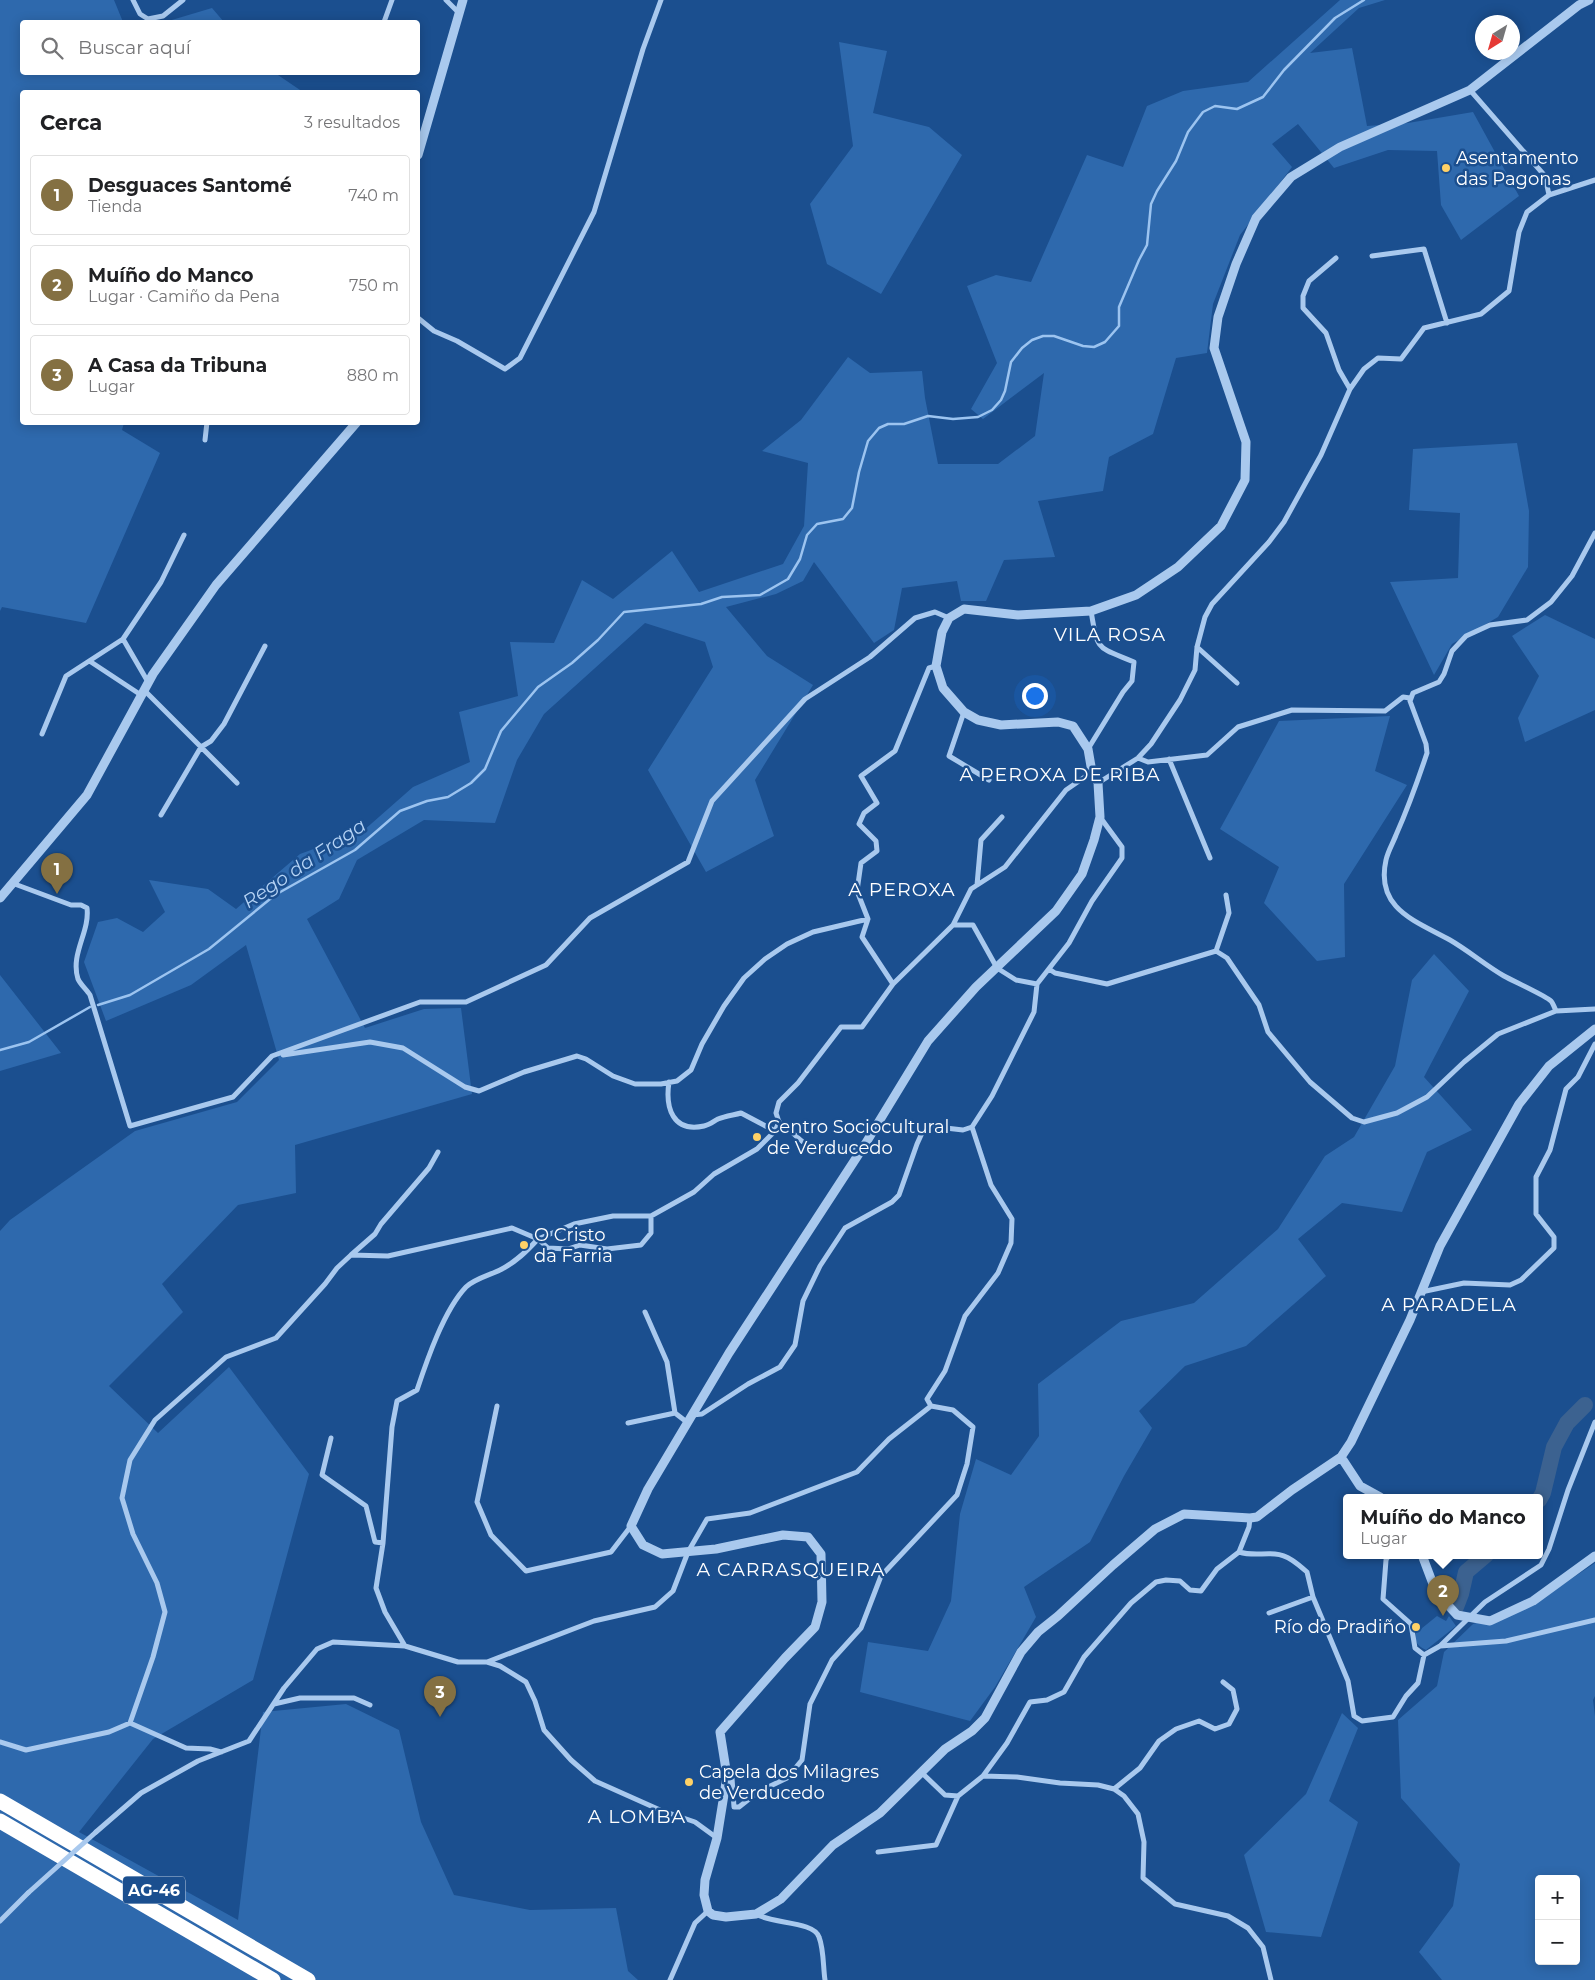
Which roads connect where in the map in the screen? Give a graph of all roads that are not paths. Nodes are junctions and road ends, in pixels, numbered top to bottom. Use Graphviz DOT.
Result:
graph roads {
  1 [pos="133,0"];
  2 [pos="183,0"];
  3 [pos="392,0"];
  4 [pos="446,0"];
  5 [pos="463,0"];
  6 [pos="661,0"];
  7 [pos="1589,0"];
  8 [pos="459,13"];
  9 [pos="385,20"];
  10 [pos="1470,90"];
  11 [pos="421,132"];
  12 [pos="1595,180"];
  13 [pos="1549,195"];
  14 [pos="1372,256"];
  15 [pos="1336,258"];
  16 [pos="420,320"];
  17 [pos="1447,323"];
  18 [pos="1350,389"];
  19 [pos="207,425"];
  20 [pos="354,425"];
  21 [pos="205,440"];
  22 [pos="1595,533"];
  23 [pos="184,535"];
  24 [pos="1091,611"];
  25 [pos="949,618"];
  26 [pos="123,639"];
  27 [pos="266,646"];
  28 [pos="1197,647"];
  29 [pos="91,662"];
  30 [pos="936,666"];
  31 [pos="1238,683"];
  32 [pos="145,689"];
  33 [pos="1410,698"];
  34 [pos="964,712"];
  35 [pos="42,734"];
  36 [pos="200,746"];
  37 [pos="1088,749"];
  38 [pos="1138,758"];
  39 [pos="1169,759"];
  40 [pos="1092,772"];
  41 [pos="989,780"];
  42 [pos="237,783"];
  43 [pos="1098,783"];
  44 [pos="160,815"];
  45 [pos="1002,817"];
  46 [pos="1100,817"];
  47 [pos="1210,858"];
  48 [pos="12,883"];
  49 [pos="976,885"];
  50 [pos="1226,894"];
  51 [pos="0,898"];
  52 [pos="868,919"];
  53 [pos="953,925"];
  54 [pos="1216,951"];
  55 [pos="997,968"];
  56 [pos="1049,970"];
  57 [pos="893,984"];
  58 [pos="1037,984"];
  59 [pos="1595,1009"];
  60 [pos="1556,1011"];
  61 [pos="1595,1029"];
  62 [pos="1595,1044"];
  63 [pos="272,1056"];
  64 [pos="669,1082"];
  65 [pos="779,1122"];
  66 [pos="972,1127"];
  67 [pos="775,1131"];
  68 [pos="864,1146"];
  69 [pos="438,1152"];
  70 [pos="651,1216"];
  71 [pos="538,1239"];
  72 [pos="351,1255"];
  73 [pos="1420,1293"];
  74 [pos="645,1312"];
  75 [pos="497,1406"];
  76 [pos="931,1406"];
  77 [pos="676,1413"];
  78 [pos="690,1419"];
  79 [pos="1595,1422"];
  80 [pos="628,1423"];
  81 [pos="331,1438"];
  82 [pos="1341,1457"];
  83 [pos="1375,1494"];
  84 [pos="1250,1518"];
  85 [pos="631,1526"];
  86 [pos="383,1543"];
  87 [pos="688,1552"];
  88 [pos="1239,1552"];
  89 [pos="1595,1556"];
  90 [pos="1387,1559"];
  91 [pos="1424,1559"];
  92 [pos="1313,1597"];
  93 [pos="1269,1612"];
  94 [pos="1470,1618"];
  95 [pos="1595,1620"];
  96 [pos="405,1646"];
  97 [pos="1440,1646"];
  98 [pos="1424,1655"];
  99 [pos="487,1662"];
  100 [pos="1223,1682"];
  101 [pos="274,1704"];
  102 [pos="370,1705"];
  103 [pos="130,1723"];
  104 [pos="0,1742"];
  105 [pos="221,1752"];
  106 [pos="921,1772"];
  107 [pos="727,1776"];
  108 [pos="984,1776"];
  109 [pos="1114,1789"];
  110 [pos="958,1796"];
  111 [pos="0,1801"];
  112 [pos="0,1821"];
  113 [pos="716,1838"];
  114 [pos="878,1852"];
  115 [pos="708,1911"];
  116 [pos="756,1914"];
  117 [pos="0,1921"];
  118 [pos="273,1980"];
  119 [pos="308,1980"];
  120 [pos="670,1980"];
  121 [pos="825,1980"];
  122 [pos="1271,1980"];
  1 -- 2 [label="street"];
  3 -- 9 [label="street"];
  4 -- 8 [label="street"];
  5 -- 8 [label="street"];
  6 -- 16 [label="street"];
  7 -- 10 [label="street"];
  8 -- 11 [label="street"];
  10 -- 13 [label="street"];
  10 -- 24 [label="street"];
  12 -- 13 [label="street"];
  13 -- 17 [label="street"];
  14 -- 17 [label="street"];
  15 -- 18 [label="street"];
  17 -- 18 [label="street"];
  18 -- 28 [label="street"];
  19 -- 21 [label="street"];
  20 -- 32 [label="street"];
  22 -- 33 [label="street"];
  23 -- 26 [label="street"];
  24 -- 25 [label="street"];
  24 -- 37 [label="street"];
  25 -- 30 [label="street"];
  25 -- 63 [label="street"];
  26 -- 29 [label="street"];
  26 -- 32 [label="street"];
  27 -- 36 [label="street"];
  28 -- 31 [label="street"];
  28 -- 38 [label="street"];
  29 -- 32 [label="street"];
  29 -- 35 [label="street"];
  30 -- 34 [label="street"];
  30 -- 52 [label="street"];
  32 -- 36 [label="street"];
  32 -- 48 [label="street"];
  33 -- 39 [label="street"];
  33 -- 60 [label="street"];
  34 -- 37 [label="street"];
  34 -- 41 [label="street"];
  36 -- 42 [label="street"];
  36 -- 44 [label="street"];
  37 -- 40 [label="street"];
  38 -- 39 [label="street"];
  38 -- 43 [label="street"];
  39 -- 47 [label="street"];
  40 -- 43 [label="street"];
  40 -- 49 [label="street"];
  43 -- 46 [label="street"];
  45 -- 49 [label="street"];
  46 -- 55 [label="street"];
  46 -- 56 [label="street"];
  48 -- 51 [label="street"];
  48 -- 63 [label="street"];
  49 -- 53 [label="street"];
  50 -- 54 [label="street"];
  52 -- 57 [label="street"];
  52 -- 64 [label="street"];
  53 -- 55 [label="street"];
  53 -- 57 [label="street"];
  54 -- 56 [label="street"];
  54 -- 60 [label="street"];
  55 -- 58 [label="street"];
  55 -- 68 [label="street"];
  56 -- 58 [label="street"];
  57 -- 65 [label="street"];
  58 -- 66 [label="street"];
  59 -- 60 [label="street"];
  61 -- 73 [label="street"];
  62 -- 73 [label="street"];
  63 -- 64 [label="street"];
  64 -- 67 [label="street"];
  65 -- 67 [label="street"];
  65 -- 68 [label="street"];
  66 -- 76 [label="street"];
  66 -- 78 [label="street"];
  67 -- 70 [label="street"];
  68 -- 78 [label="street"];
  69 -- 72 [label="street"];
  70 -- 71 [label="street"];
  70 -- 71 [label="street"];
  71 -- 72 [label="street"];
  71 -- 86 [label="street"];
  72 -- 103 [label="street"];
  73 -- 82 [label="street"];
  74 -- 77 [label="street"];
  75 -- 85 [label="street"];
  76 -- 87 [label="street"];
  76 -- 107 [label="street"];
  77 -- 78 [label="street"];
  77 -- 80 [label="street"];
  78 -- 85 [label="street"];
  79 -- 94 [label="street"];
  81 -- 86 [label="street"];
  82 -- 83 [label="street"];
  82 -- 84 [label="street"];
  84 -- 88 [label="street"];
  84 -- 106 [label="street"];
  85 -- 87 [label="street"];
  86 -- 96 [label="street"];
  87 -- 99 [label="street"];
  87 -- 107 [label="street"];
  88 -- 92 [label="street"];
  88 -- 108 [label="street"];
  89 -- 94 [label="street"];
  90 -- 98 [label="street"];
  91 -- 94 [label="street"];
  92 -- 93 [label="street"];
  92 -- 98 [label="street"];
  94 -- 97 [label="street"];
  95 -- 97 [label="street"];
  96 -- 99 [label="street"];
  96 -- 101 [label="street"];
  97 -- 98 [label="street"];
  99 -- 113 [label="street"];
  100 -- 109 [label="street"];
  101 -- 102 [label="street"];
  101 -- 105 [label="street"];
  103 -- 104 [label="street"];
  103 -- 105 [label="street"];
  105 -- 117 [label="street, bridge"];
  106 -- 110 [label="street"];
  106 -- 116 [label="street"];
  107 -- 113 [label="street"];
  108 -- 109 [label="street"];
  108 -- 110 [label="street"];
  109 -- 122 [label="street"];
  110 -- 114 [label="street"];
  111 -- 119 [label="highway, AG-46"];
  112 -- 118 [label="highway, AG-46"];
  113 -- 115 [label="street"];
  115 -- 116 [label="street"];
  115 -- 120 [label="street"];
  116 -- 121 [label="street"];
}
